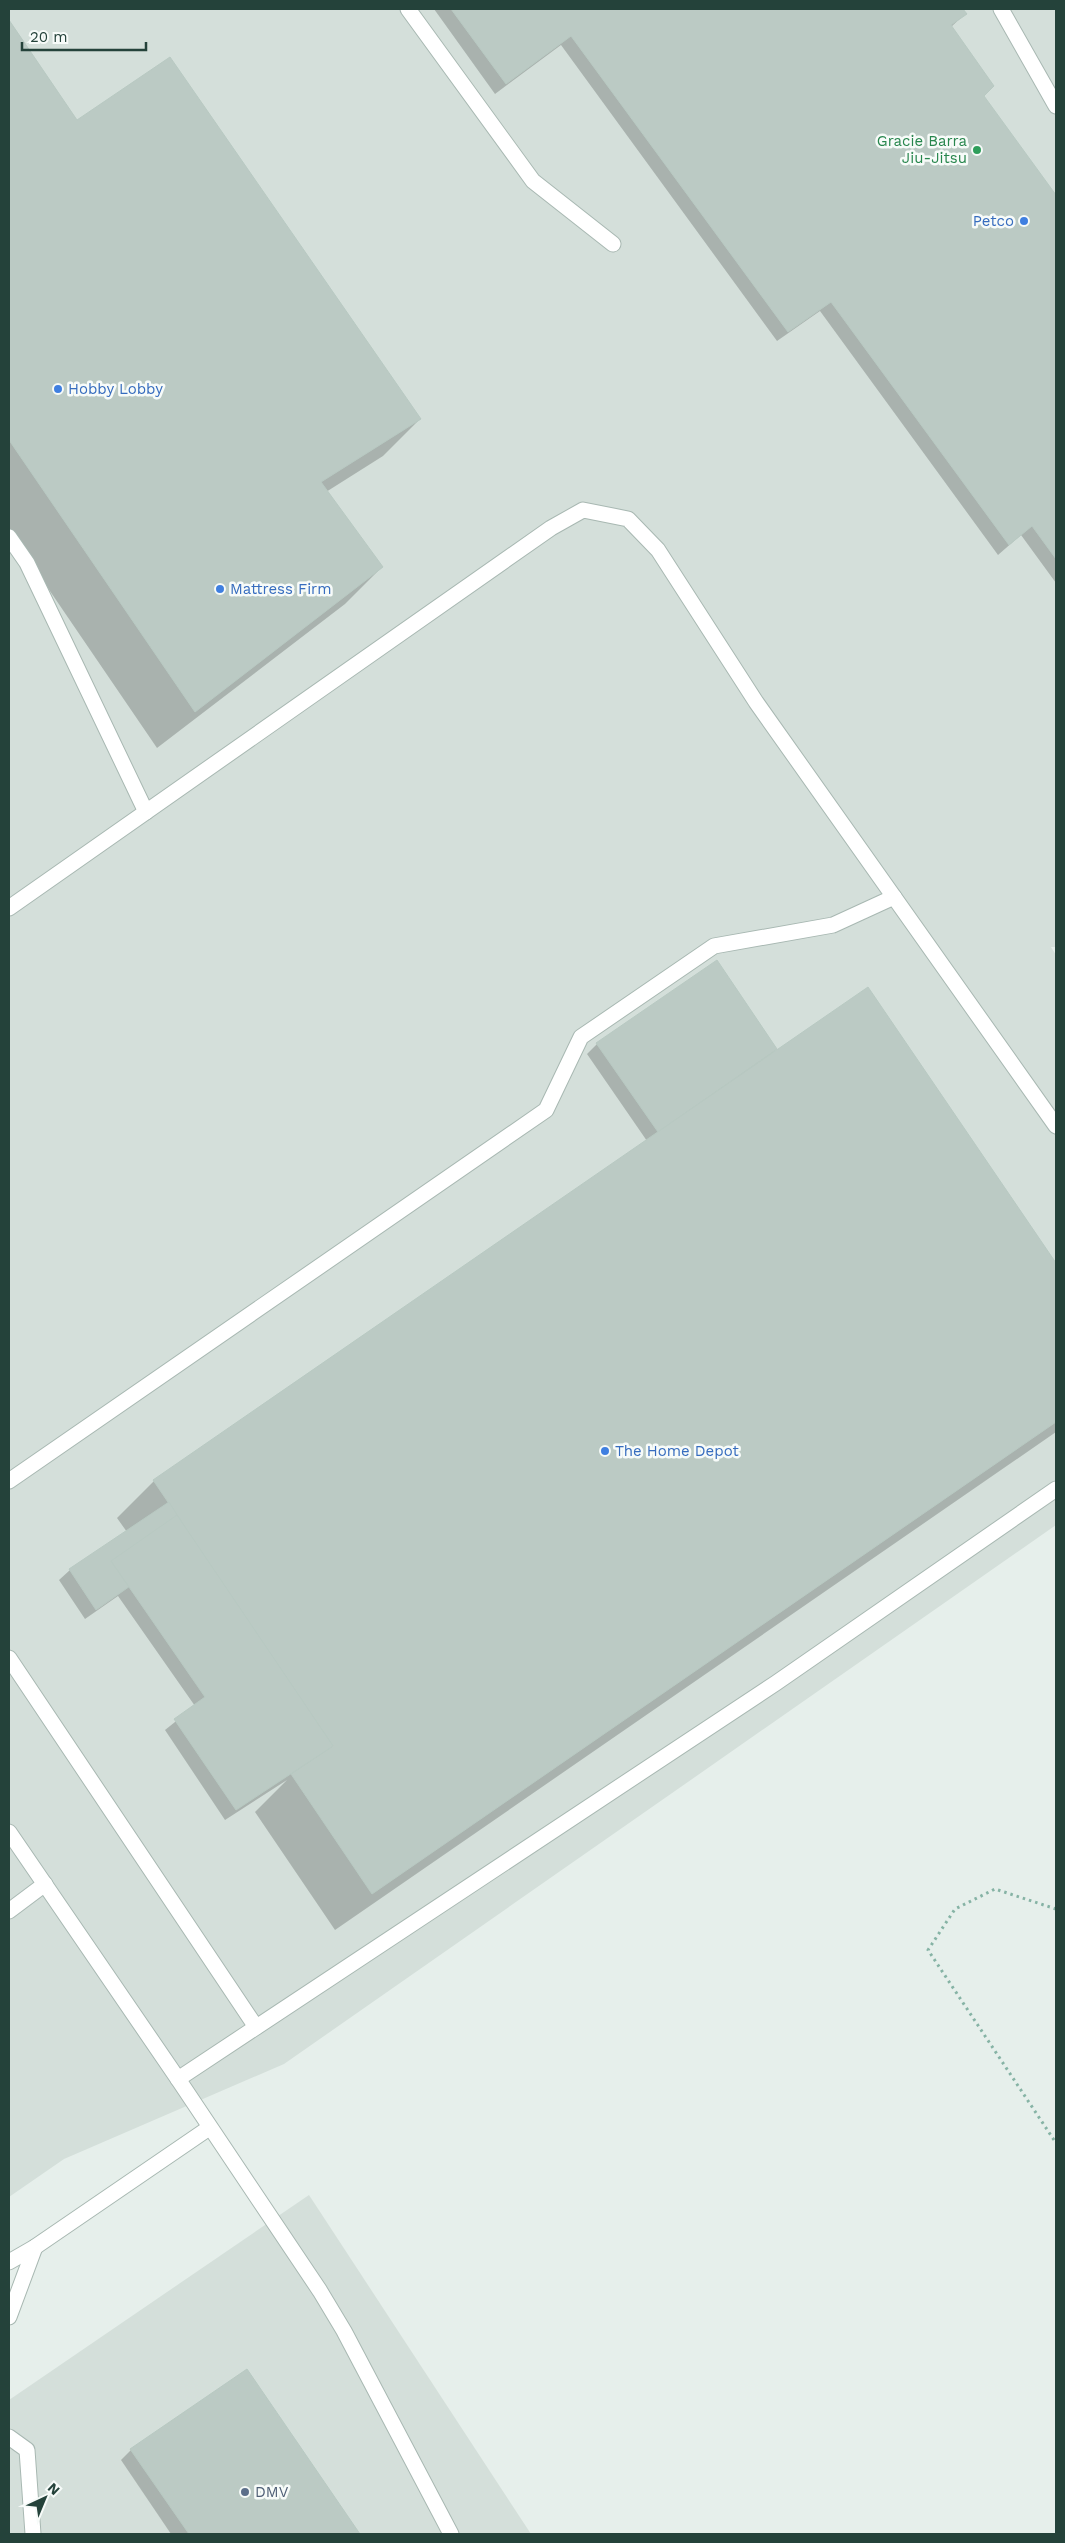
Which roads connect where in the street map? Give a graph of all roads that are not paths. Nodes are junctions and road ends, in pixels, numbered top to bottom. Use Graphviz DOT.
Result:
graph roads {
  1 [pos="408,9"];
  2 [pos="1001,9"];
  3 [pos="1056,106"];
  4 [pos="613,244"];
  5 [pos="9,537"];
  6 [pos="146,812"];
  7 [pos="894,897"];
  8 [pos="9,908"];
  9 [pos="1056,1126"];
  10 [pos="9,1481"];
  11 [pos="1056,1489"];
  12 [pos="9,1658"];
  13 [pos="9,1832"];
  14 [pos="46,1884"];
  15 [pos="9,1911"];
  16 [pos="256,2027"];
  17 [pos="178,2079"];
  18 [pos="209,2128"];
  19 [pos="36,2247"];
  20 [pos="9,2262"];
  21 [pos="9,2316"];
  22 [pos="9,2437"];
  23 [pos="33,2534"];
  24 [pos="451,2534"];
  1 -- 4 [label="lane"];
  2 -- 3 [label="lane"];
  5 -- 6 [label="lane"];
  6 -- 7 [label="lane"];
  6 -- 8 [label="lane"];
  7 -- 9 [label="lane"];
  7 -- 10 [label="lane"];
  11 -- 16 [label="lane"];
  12 -- 16 [label="lane"];
  13 -- 14 [label="lane"];
  14 -- 15 [label="lane"];
  14 -- 17 [label="lane"];
  16 -- 17 [label="lane"];
  17 -- 18 [label="lane"];
  18 -- 19 [label="lane"];
  18 -- 24 [label="lane"];
  19 -- 20 [label="lane"];
  19 -- 21 [label="lane"];
  22 -- 23 [label="lane"];
}
